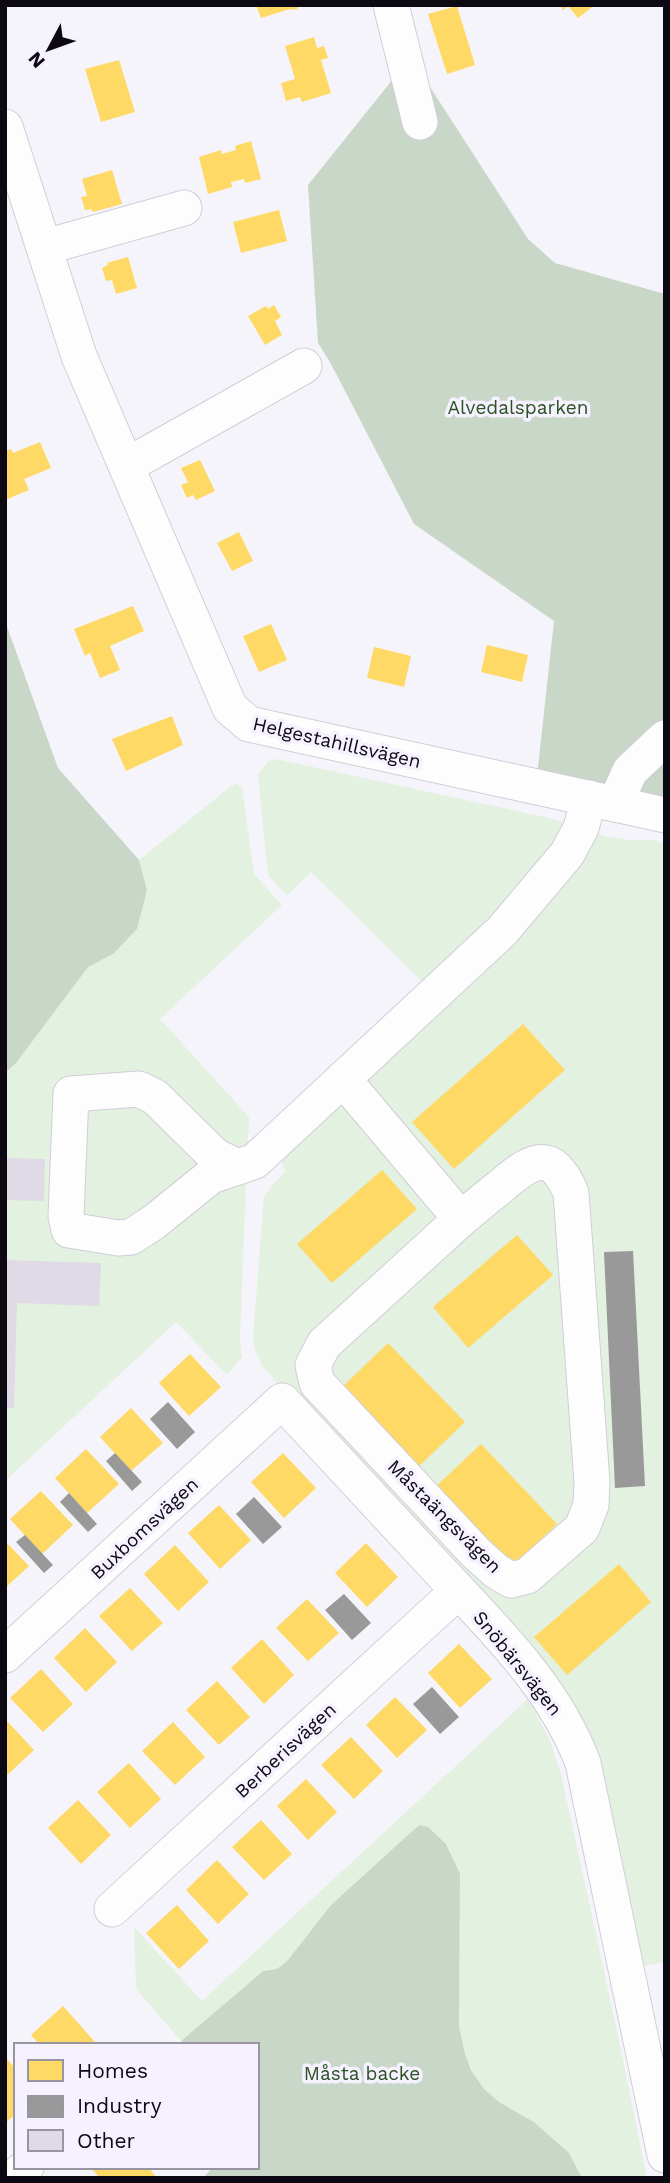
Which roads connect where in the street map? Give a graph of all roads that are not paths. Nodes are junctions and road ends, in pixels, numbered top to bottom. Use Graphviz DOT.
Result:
graph roads {
  1 [pos="391,5"];
  2 [pos="420,122"];
  3 [pos="5,127"];
  4 [pos="184,208"];
  5 [pos="45,247"];
  6 [pos="303,366"];
  7 [pos="126,466"];
  8 [pos="665,738"];
  9 [pos="602,801"];
  10 [pos="665,816"];
  11 [pos="343,1079"];
  12 [pos="238,1167"];
  13 [pos="461,1219"];
  14 [pos="282,1401"];
  15 [pos="458,1591"];
  16 [pos="5,1655"];
  17 [pos="112,1909"];
  18 [pos="665,2155"];
  1 -- 2 [label="street"];
  3 -- 5 [label="street, Helgestahillsvägen"];
  4 -- 5 [label="street"];
  5 -- 7 [label="street, Helgestahillsvägen"];
  6 -- 7 [label="street"];
  7 -- 9 [label="street, Helgestahillsvägen"];
  8 -- 9 [label="street"];
  9 -- 10 [label="street, Helgestahillsvägen"];
  9 -- 11 [label="street"];
  11 -- 12 [label="street"];
  11 -- 13 [label="street"];
  12 -- 12 [label="street"];
  13 -- 13 [label="street, Måstaängsvägen"];
  14 -- 15 [label="street, Snöbärsvägen"];
  14 -- 16 [label="street, Buxbomsvägen"];
  15 -- 17 [label="street, Berberisvägen"];
  15 -- 18 [label="street, Snöbärsvägen"];
}
